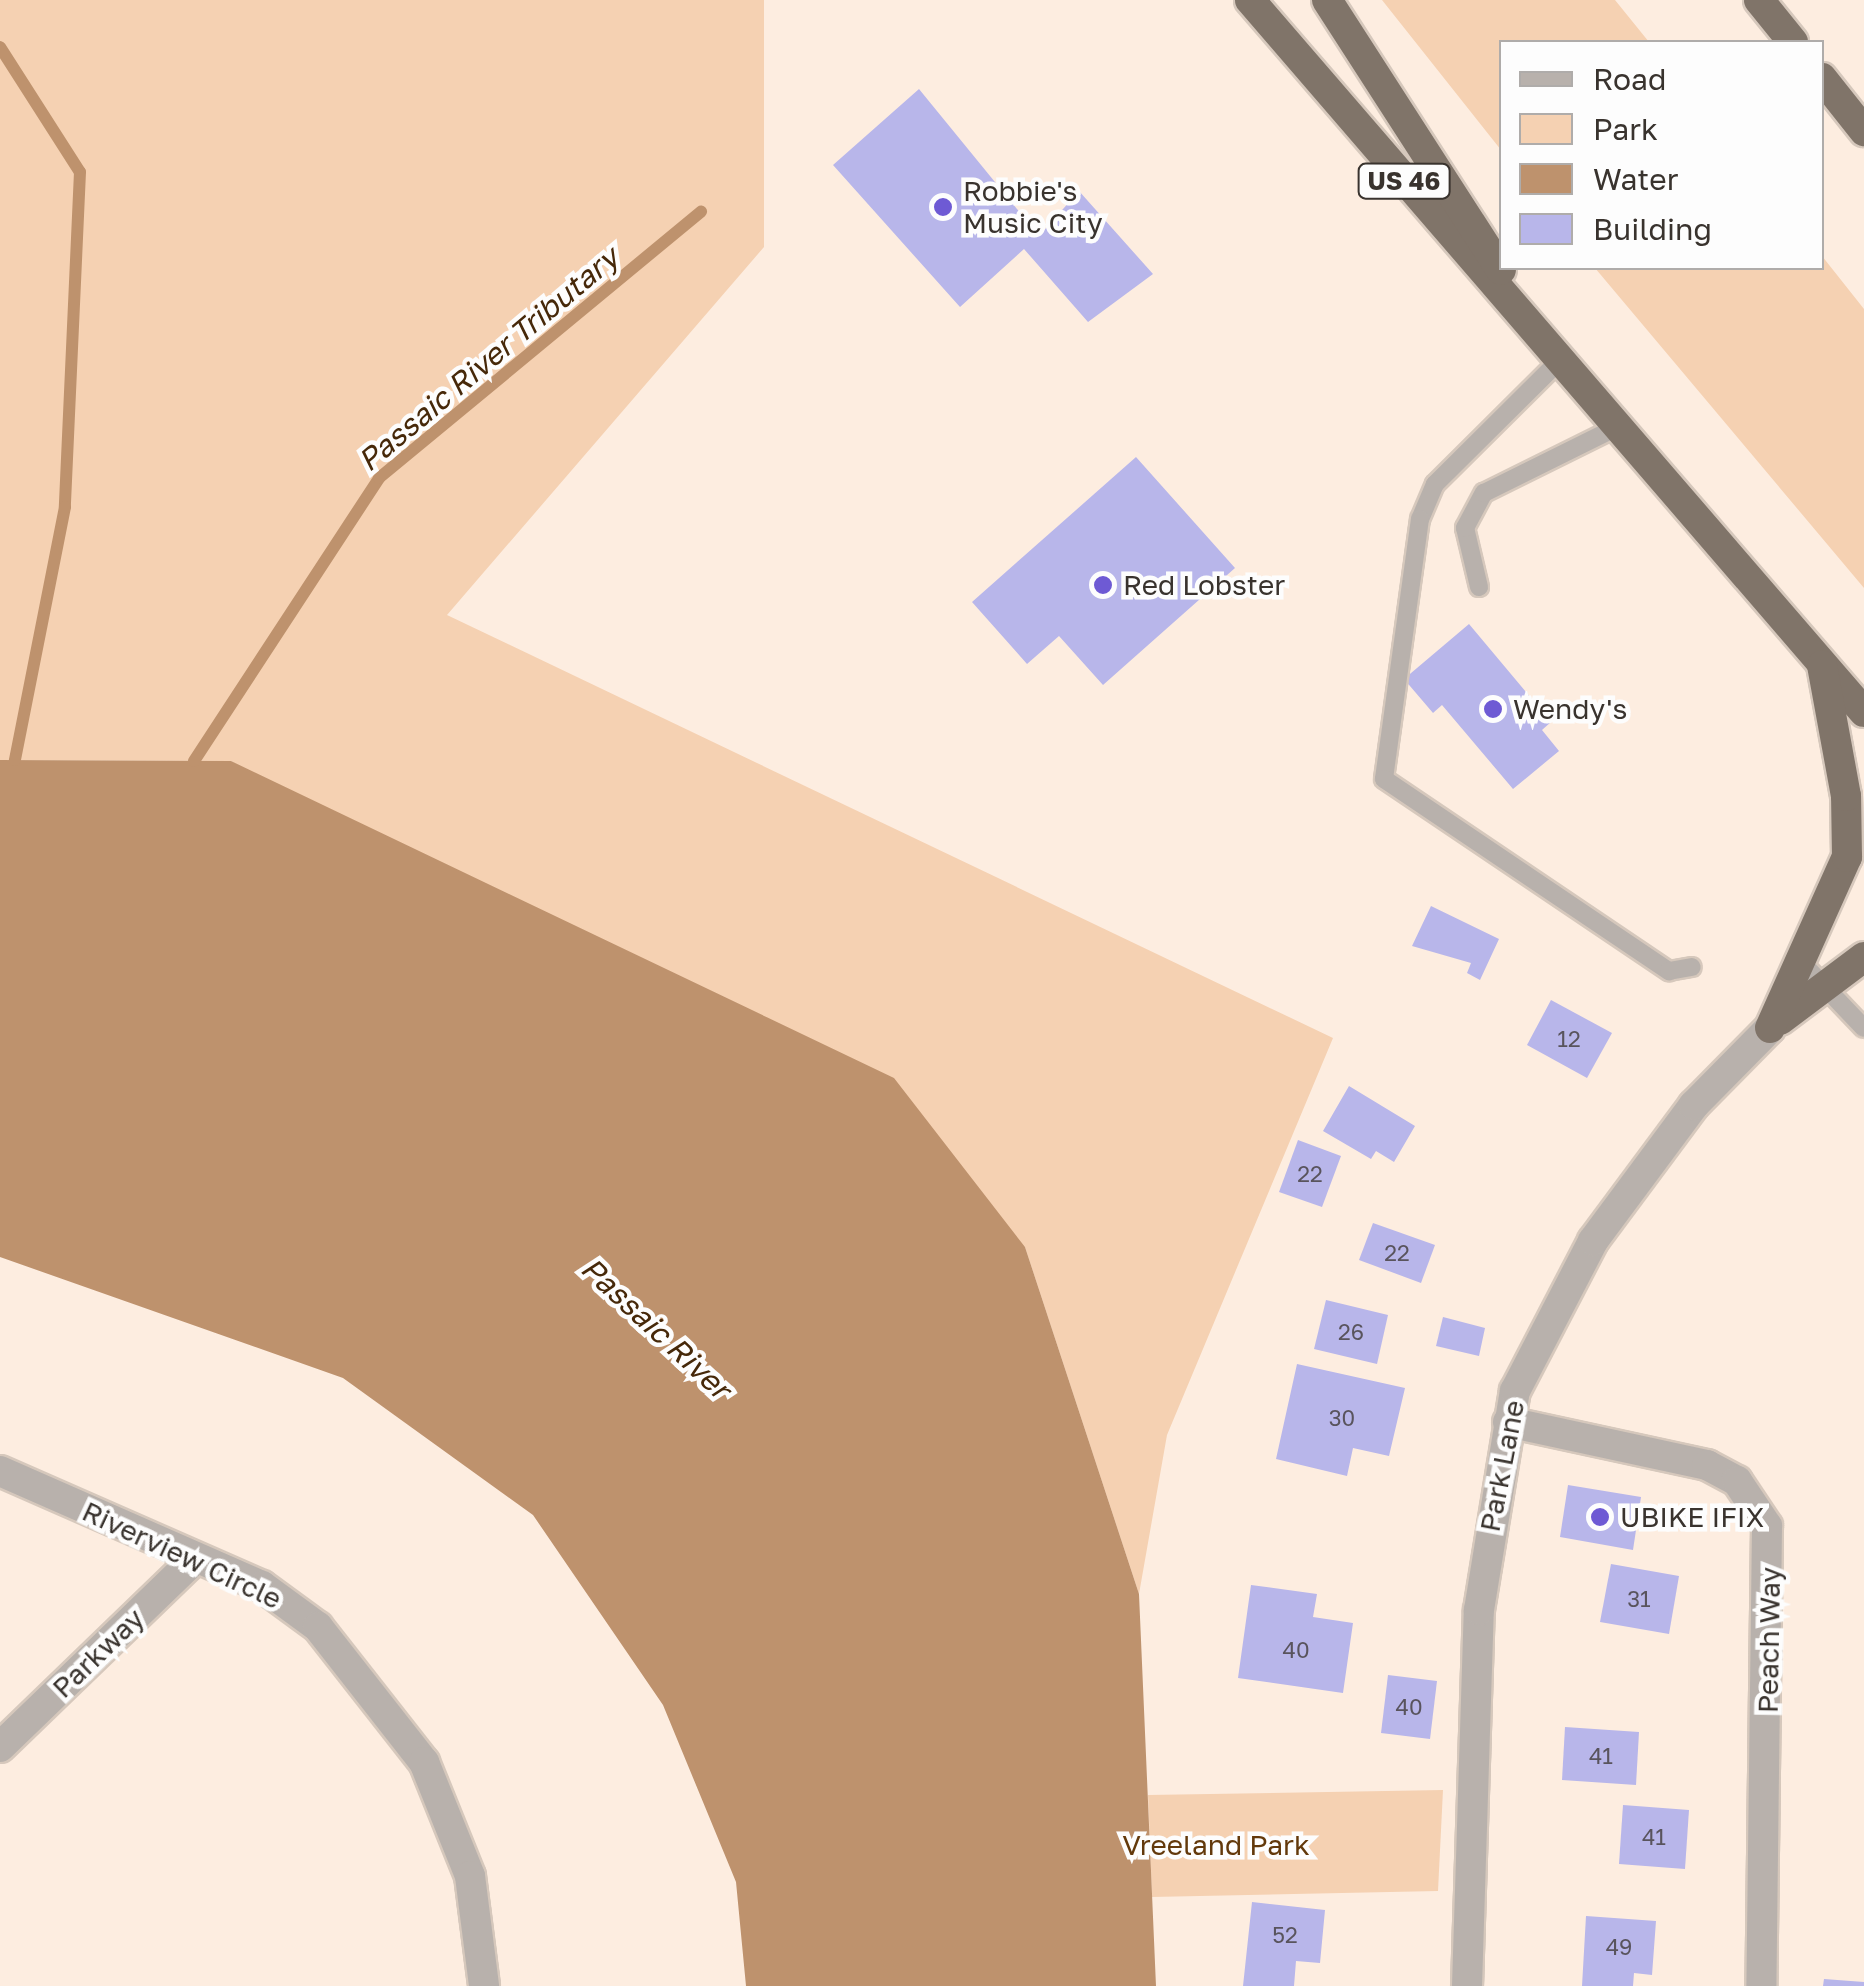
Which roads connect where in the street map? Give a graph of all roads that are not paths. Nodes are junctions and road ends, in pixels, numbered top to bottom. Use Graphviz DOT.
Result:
graph roads {
  1 [pos="1250,0"];
  2 [pos="1328,0"];
  3 [pos="1758,0"];
  4 [pos="1791,40"];
  5 [pos="1824,81"];
  6 [pos="1864,131"];
  7 [pos="1499,267"];
  8 [pos="1501,270"];
  9 [pos="1559,361"];
  10 [pos="1617,427"];
  11 [pos="1479,587"];
  12 [pos="1821,663"];
  13 [pos="1864,712"];
  14 [pos="1864,957"];
  15 [pos="1803,964"];
  16 [pos="1692,967"];
  17 [pos="1826,984"];
  18 [pos="1770,1028"];
  19 [pos="1864,1028"];
  20 [pos="1508,1422"];
  21 [pos="0,1472"];
  22 [pos="196,1558"];
  23 [pos="0,1747"];
  24 [pos="484,1986"];
  25 [pos="1467,1986"];
  26 [pos="1761,1986"];
  1 -- 9 [label="highway, US 46"];
  2 -- 7 [label="highway"];
  3 -- 4 [label="highway"];
  5 -- 6 [label="highway"];
  8 -- 9 [label="highway"];
  9 -- 10 [label="highway, US 46"];
  9 -- 16 [label="lane"];
  10 -- 11 [label="lane"];
  10 -- 12 [label="highway, US 46"];
  12 -- 13 [label="highway, US 46"];
  12 -- 15 [label="highway"];
  14 -- 17 [label="highway"];
  15 -- 17 [label="lane"];
  15 -- 18 [label="highway"];
  17 -- 18 [label="highway"];
  17 -- 19 [label="lane"];
  18 -- 20 [label="street, Park Lane"];
  20 -- 25 [label="street, Park Lane"];
  20 -- 26 [label="street, Peach Way"];
  21 -- 22 [label="street, Riverview Circle"];
  22 -- 23 [label="street, Parkway"];
  22 -- 24 [label="street, Riverview Circle"];
}
